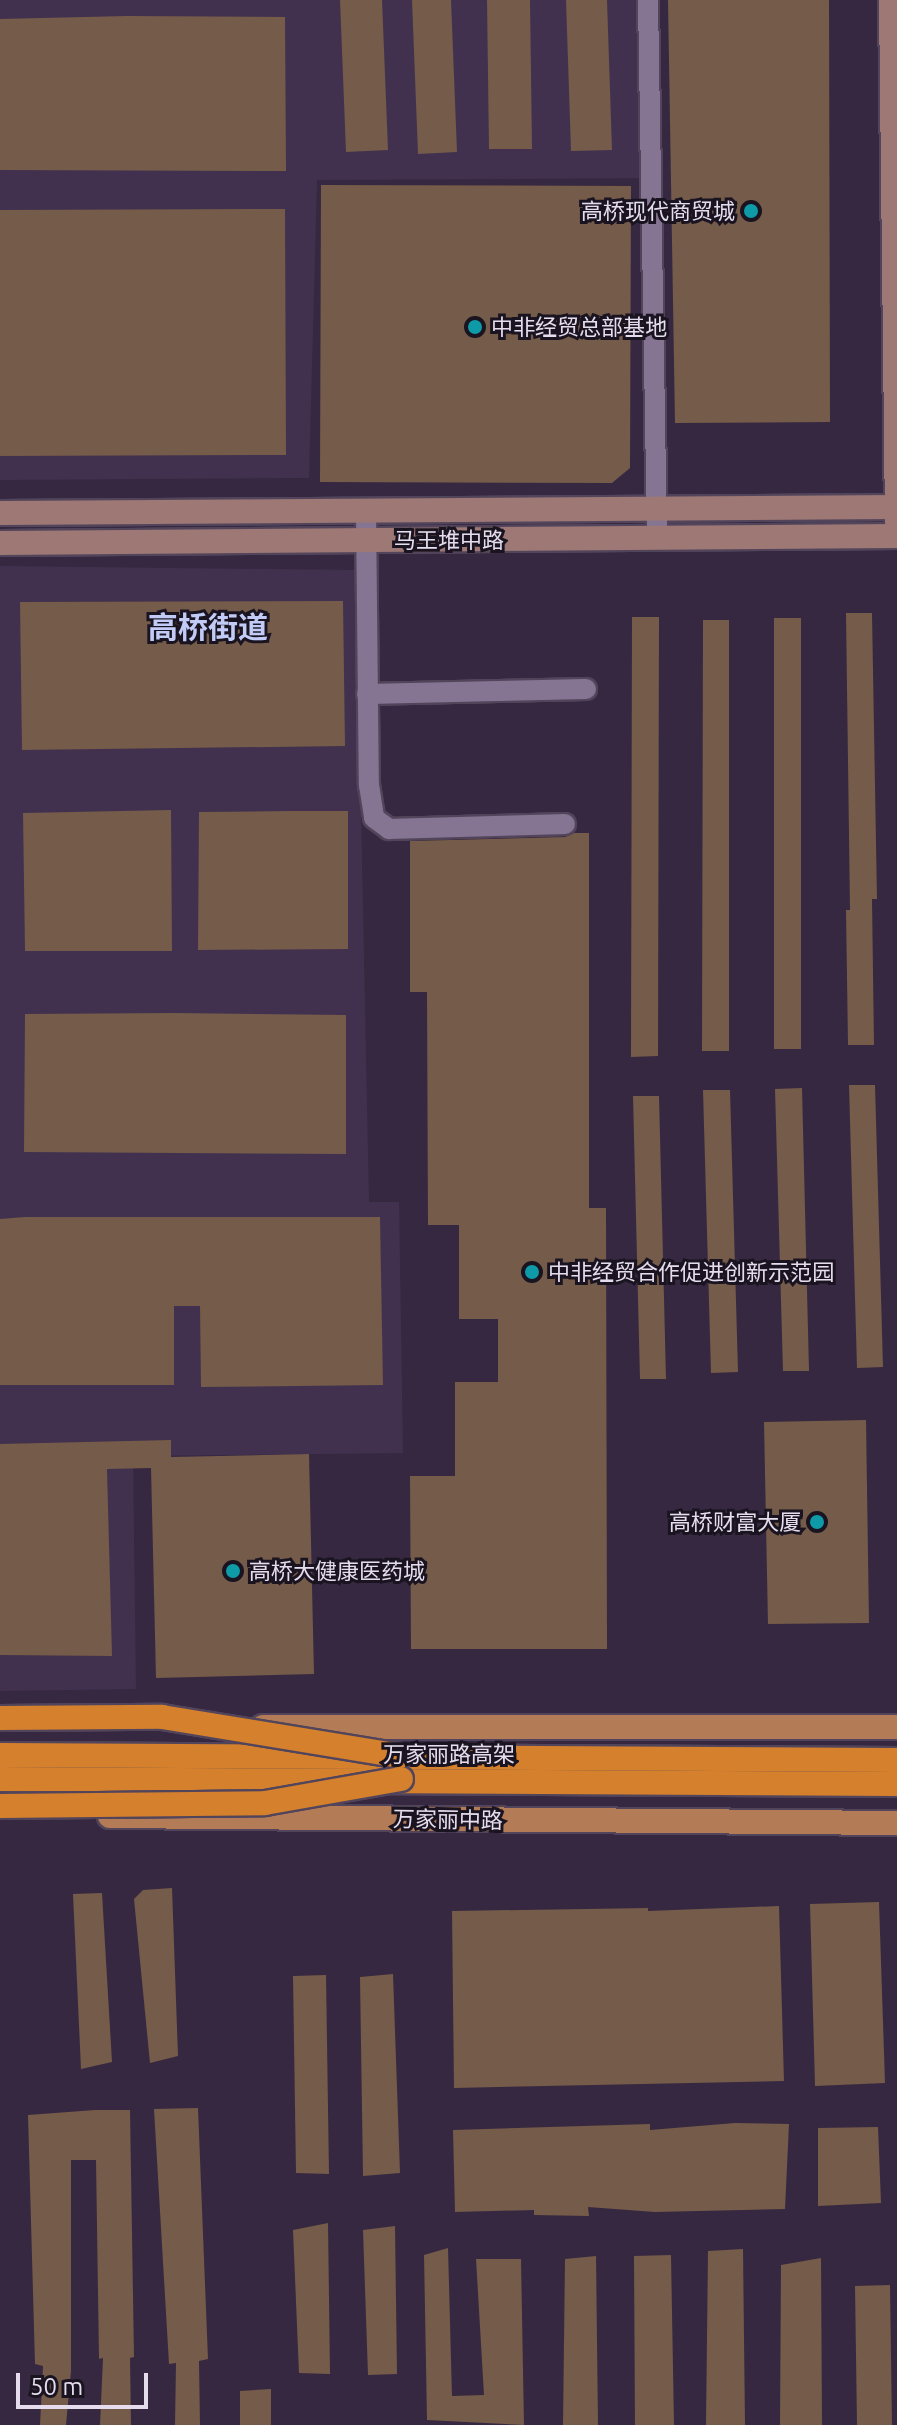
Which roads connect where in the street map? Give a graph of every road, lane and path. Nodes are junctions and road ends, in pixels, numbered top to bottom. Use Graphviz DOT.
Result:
graph roads {
  1 [pos="648,0"];
  2 [pos="891,0"];
  3 [pos="897,507"];
  4 [pos="656,509"];
  5 [pos="366,512"];
  6 [pos="0,513"];
  7 [pos="897,533"];
  8 [pos="657,538"];
  9 [pos="364,540"];
  10 [pos="0,543"];
  11 [pos="586,689"];
  12 [pos="367,694"];
  13 [pos="565,824"];
  14 [pos="0,1718"];
  15 [pos="0,1727"];
  16 [pos="897,1727"];
  17 [pos="0,1755"];
  18 [pos="897,1760"];
  19 [pos="401,1768"];
  20 [pos="0,1779"];
  21 [pos="897,1784"];
  22 [pos="0,1806"];
  23 [pos="0,1815"];
  24 [pos="897,1823"];
  1 -- 4 [label="street"];
  2 -- 3 [label="main road"];
  3 -- 4 [label="main road, 马王堆中路"];
  3 -- 7 [label="main road"];
  4 -- 5 [label="main road, 马王堆中路"];
  4 -- 8 [label="street"];
  5 -- 6 [label="main road, 马王堆中路"];
  5 -- 9 [label="street"];
  7 -- 8 [label="main road, 马王堆中路"];
  8 -- 9 [label="main road, 马王堆中路"];
  9 -- 10 [label="main road, 马王堆中路"];
  9 -- 12 [label="street"];
  11 -- 12 [label="street"];
  12 -- 13 [label="street"];
  14 -- 19 [label="highway, bridge"];
  15 -- 16 [label="main road"];
  17 -- 19 [label="highway, 万家丽路高架, bridge"];
  18 -- 19 [label="highway, 万家丽路高架"];
  19 -- 20 [label="highway, 万家丽路高架, bridge"];
  19 -- 21 [label="highway, 万家丽路高架"];
  19 -- 22 [label="highway, bridge"];
  23 -- 24 [label="main road, 万家丽中路"];
}
